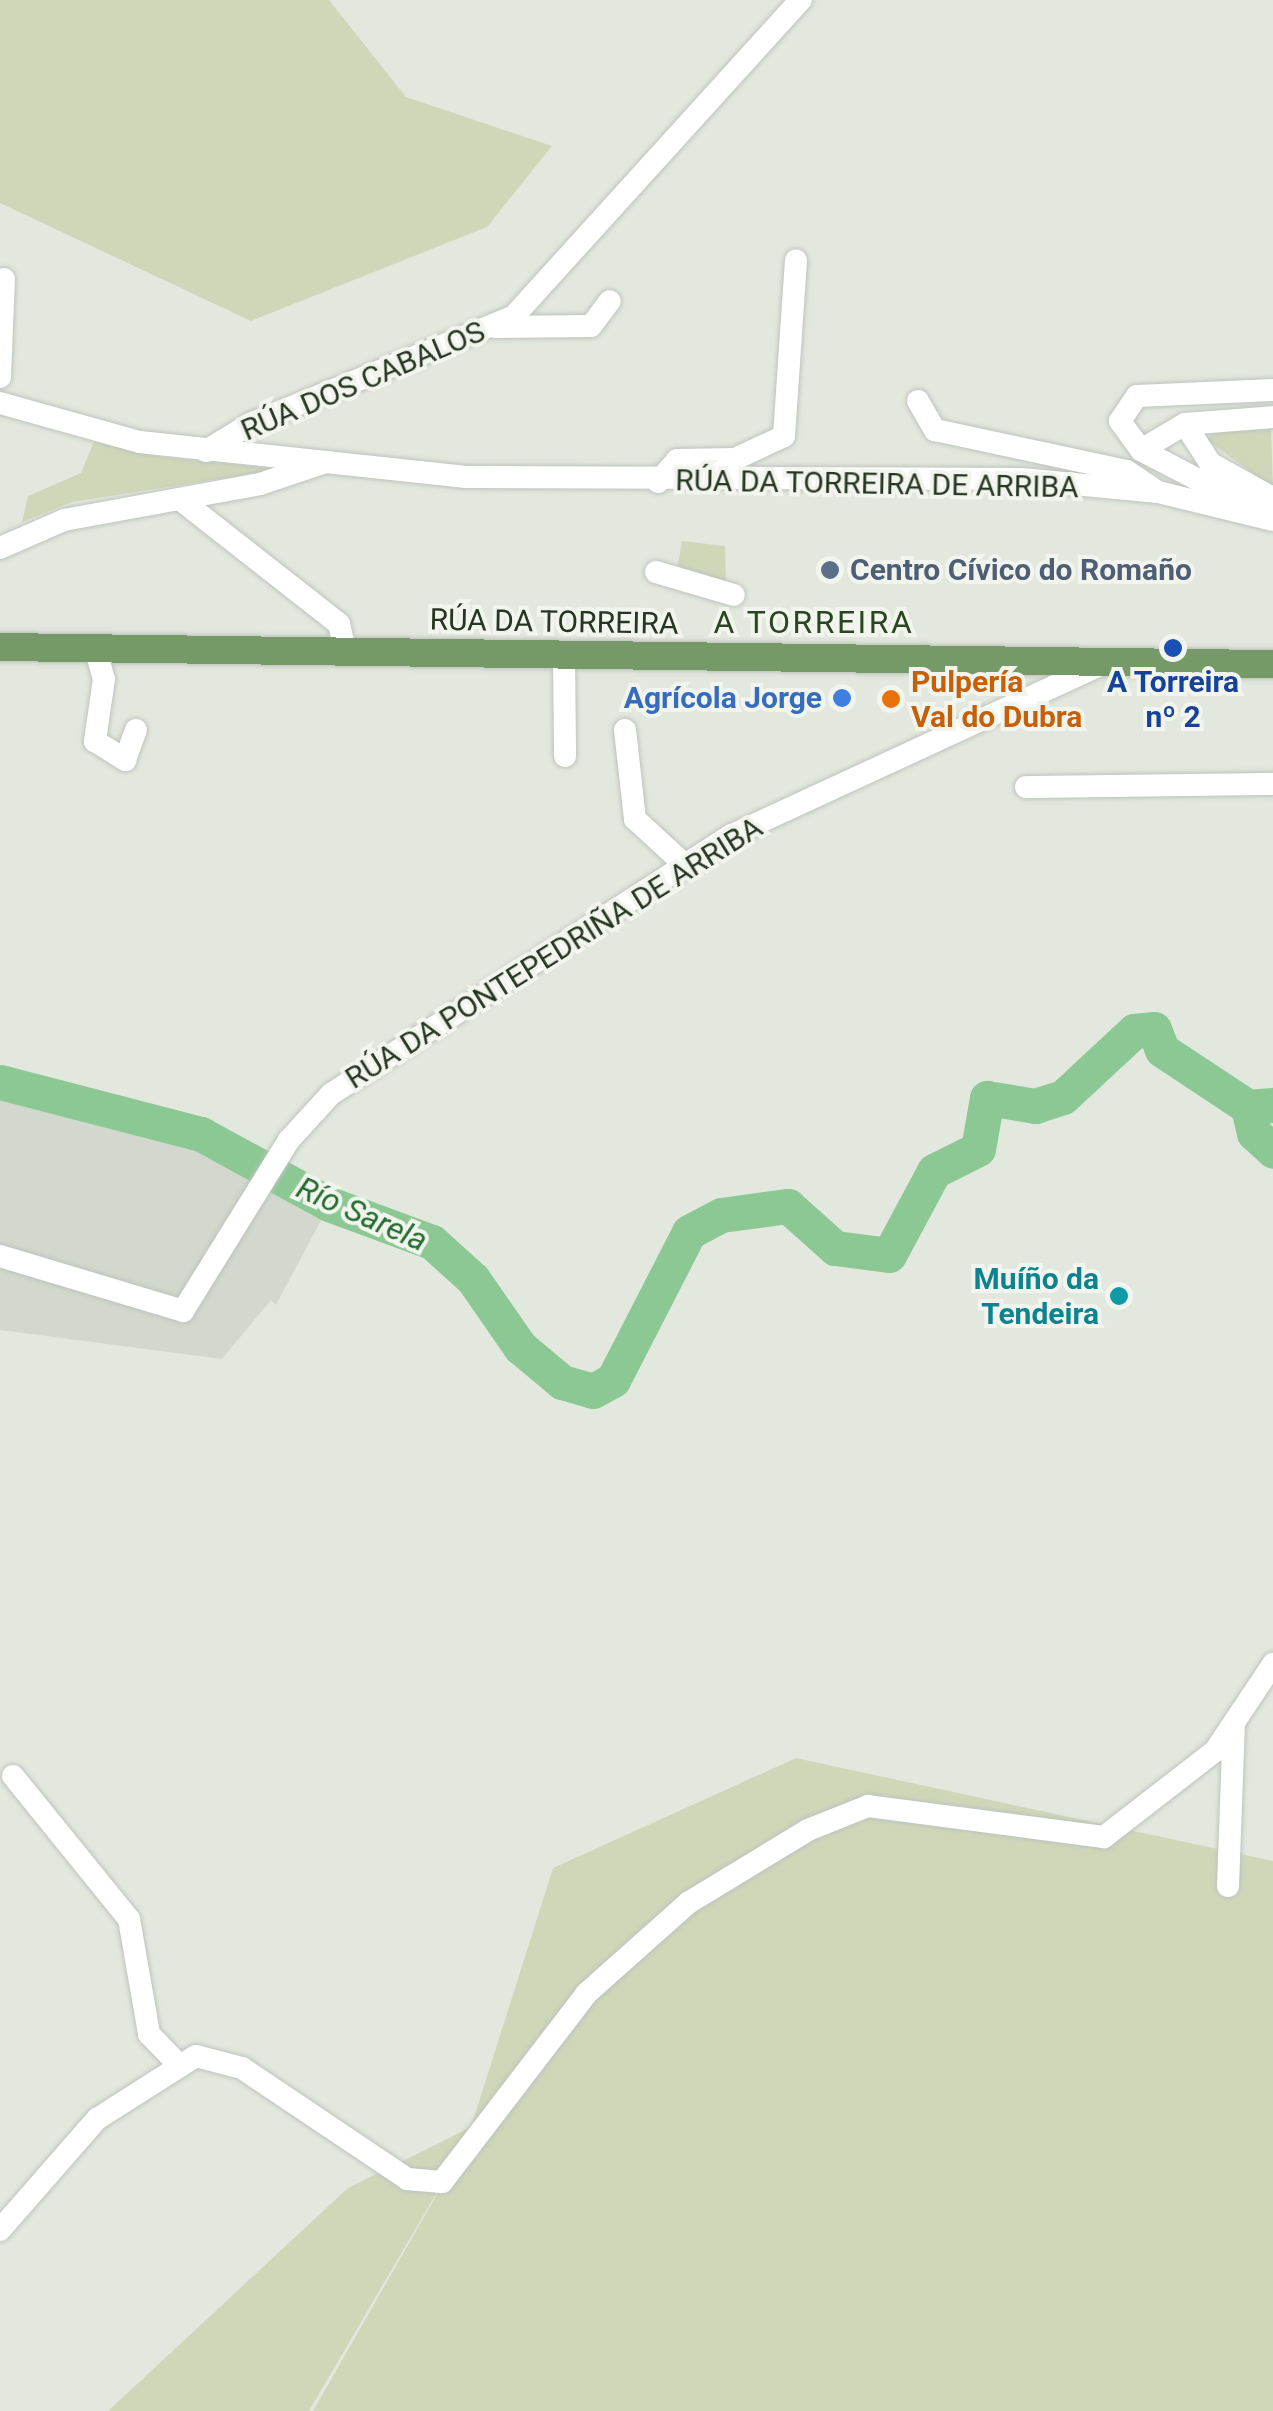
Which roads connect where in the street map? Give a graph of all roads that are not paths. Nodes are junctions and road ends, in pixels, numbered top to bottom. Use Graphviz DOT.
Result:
graph roads {
  1 [pos="801,0"];
  2 [pos="796,260"];
  3 [pos="4,278"];
  4 [pos="610,301"];
  5 [pos="495,326"];
  6 [pos="0,377"];
  7 [pos="1273,390"];
  8 [pos="918,400"];
  9 [pos="0,403"];
  10 [pos="1273,416"];
  11 [pos="1185,424"];
  12 [pos="1141,450"];
  13 [pos="206,451"];
  14 [pos="326,462"];
  15 [pos="658,482"];
  16 [pos="1158,492"];
  17 [pos="181,500"];
  18 [pos="1270,512"];
  19 [pos="0,548"];
  20 [pos="656,572"];
  21 [pos="734,594"];
  22 [pos="0,647"];
  23 [pos="96,648"];
  24 [pos="345,652"];
  25 [pos="564,654"];
  26 [pos="1107,662"];
  27 [pos="1273,664"];
  28 [pos="136,730"];
  29 [pos="625,730"];
  30 [pos="565,756"];
  31 [pos="1273,784"];
  32 [pos="1026,787"];
  33 [pos="684,864"];
  34 [pos="0,1256"];
  35 [pos="1273,1664"];
  36 [pos="1234,1726"];
  37 [pos="13,1776"];
  38 [pos="1228,1886"];
  39 [pos="175,2061"];
  40 [pos="0,2230"];
  1 -- 5 [label="street, RÚA DOS CABALOS"];
  2 -- 15 [label="street, RÚA DA TORREIRA DE ARRIBA"];
  3 -- 6 [label="street"];
  4 -- 5 [label="street"];
  5 -- 13 [label="street, RÚA DOS CABALOS"];
  7 -- 12 [label="street"];
  8 -- 16 [label="street"];
  9 -- 13 [label="street"];
  10 -- 11 [label="street"];
  11 -- 12 [label="street"];
  11 -- 18 [label="street"];
  12 -- 18 [label="street"];
  13 -- 14 [label="street"];
  14 -- 15 [label="street, RÚA DA TORREIRA DE ARRIBA"];
  14 -- 17 [label="street, RÚA DA TORREIRA DE ARRIBA"];
  15 -- 16 [label="street, RÚA DA TORREIRA DE ARRIBA"];
  16 -- 18 [label="street, RÚA DA TORREIRA DE ARRIBA"];
  17 -- 19 [label="street, RÚA DA TORREIRA DE ARRIBA"];
  17 -- 24 [label="street"];
  20 -- 21 [label="street"];
  22 -- 23 [label="main road, RÚA DA TORREIRA"];
  23 -- 24 [label="main road, RÚA DA TORREIRA"];
  23 -- 28 [label="street"];
  24 -- 25 [label="main road, RÚA DA TORREIRA"];
  25 -- 26 [label="main road, RÚA DA TORREIRA"];
  25 -- 30 [label="street"];
  26 -- 27 [label="main road, RÚA DA TORREIRA"];
  26 -- 33 [label="street, RÚA DA PONTEPEDRIÑA DE ARRIBA"];
  29 -- 33 [label="street"];
  31 -- 32 [label="street"];
  33 -- 34 [label="street, RÚA DA PONTEPEDRIÑA DE ARRIBA"];
  35 -- 36 [label="street"];
  36 -- 38 [label="street"];
  36 -- 39 [label="street"];
  37 -- 39 [label="street"];
  39 -- 40 [label="street"];
}
